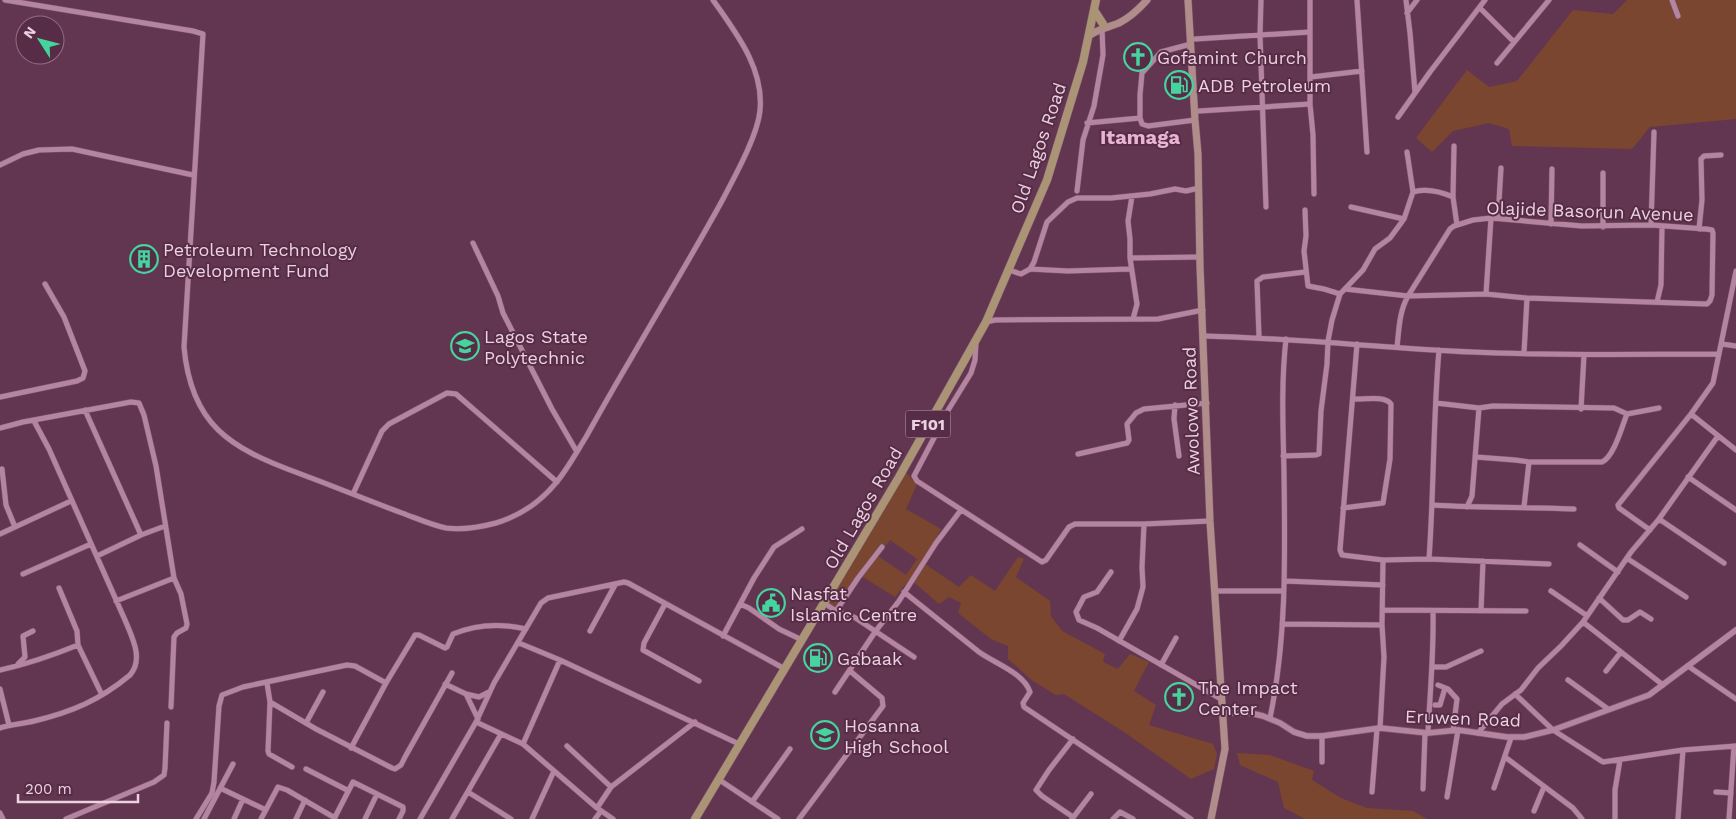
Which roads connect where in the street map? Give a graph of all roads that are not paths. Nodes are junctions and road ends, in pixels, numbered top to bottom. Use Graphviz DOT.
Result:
graph roads {
  1 [pos="5,0"];
  2 [pos="714,0"];
  3 [pos="1096,0"];
  4 [pos="1142,0"];
  5 [pos="1147,0"];
  6 [pos="1188,0"];
  7 [pos="1193,0"];
  8 [pos="1261,0"];
  9 [pos="1310,0"];
  10 [pos="1357,0"];
  11 [pos="1406,0"];
  12 [pos="1417,0"];
  13 [pos="1485,0"];
  14 [pos="1549,0"];
  15 [pos="1672,0"];
  16 [pos="1480,8"];
  17 [pos="1094,10"];
  18 [pos="1407,13"];
  19 [pos="1678,16"];
  20 [pos="1092,25"];
  21 [pos="1102,26"];
  22 [pos="1310,32"];
  23 [pos="1090,35"];
  24 [pos="1260,35"];
  25 [pos="1193,41"];
  26 [pos="1514,42"];
  27 [pos="1496,64"];
  28 [pos="1362,71"];
  29 [pos="1311,77"];
  30 [pos="1415,92"];
  31 [pos="1310,104"];
  32 [pos="1263,107"];
  33 [pos="1199,111"];
  34 [pos="1398,117"];
  35 [pos="1140,118"];
  36 [pos="1195,120"];
  37 [pos="1087,124"];
  38 [pos="1654,132"];
  39 [pos="1454,146"];
  40 [pos="1367,152"];
  41 [pos="1407,152"];
  42 [pos="1721,155"];
  43 [pos="0,164"];
  44 [pos="1501,168"];
  45 [pos="1552,168"];
  46 [pos="1603,173"];
  47 [pos="193,175"];
  48 [pos="1199,188"];
  49 [pos="1077,191"];
  50 [pos="1413,192"];
  51 [pos="1314,194"];
  52 [pos="1132,196"];
  53 [pos="1453,197"];
  54 [pos="1266,207"];
  55 [pos="1352,208"];
  56 [pos="1305,210"];
  57 [pos="1490,218"];
  58 [pos="1498,218"];
  59 [pos="1404,219"];
  60 [pos="1551,224"];
  61 [pos="1457,225"];
  62 [pos="1651,225"];
  63 [pos="1603,226"];
  64 [pos="1662,226"];
  65 [pos="1699,229"];
  66 [pos="473,243"];
  67 [pos="1200,256"];
  68 [pos="1130,258"];
  69 [pos="1030,269"];
  70 [pos="1130,269"];
  71 [pos="1009,270"];
  72 [pos="1736,271"];
  73 [pos="1305,272"];
  74 [pos="45,284"];
  75 [pos="1345,289"];
  76 [pos="1340,294"];
  77 [pos="1486,294"];
  78 [pos="1734,294"];
  79 [pos="1408,296"];
  80 [pos="1526,298"];
  81 [pos="1657,302"];
  82 [pos="1202,310"];
  83 [pos="1133,319"];
  84 [pos="986,322"];
  85 [pos="1206,336"];
  86 [pos="1259,337"];
  87 [pos="976,339"];
  88 [pos="1286,339"];
  89 [pos="1328,342"];
  90 [pos="1357,344"];
  91 [pos="1722,344"];
  92 [pos="1736,346"];
  93 [pos="1397,347"];
  94 [pos="1439,350"];
  95 [pos="1524,353"];
  96 [pos="1719,354"];
  97 [pos="1584,355"];
  98 [pos="0,397"];
  99 [pos="1352,399"];
  100 [pos="1207,403"];
  101 [pos="1436,403"];
  102 [pos="1176,405"];
  103 [pos="1479,408"];
  104 [pos="1581,408"];
  105 [pos="1658,408"];
  106 [pos="85,410"];
  107 [pos="1627,414"];
  108 [pos="1691,414"];
  109 [pos="34,421"];
  110 [pos="0,428"];
  111 [pos="1718,436"];
  112 [pos="1736,450"];
  113 [pos="577,452"];
  114 [pos="1078,454"];
  115 [pos="1178,456"];
  116 [pos="1283,456"];
  117 [pos="1476,457"];
  118 [pos="1529,462"];
  119 [pos="2,469"];
  120 [pos="1688,477"];
  121 [pos="557,482"];
  122 [pos="353,494"];
  123 [pos="1472,496"];
  124 [pos="71,501"];
  125 [pos="1433,505"];
  126 [pos="1467,507"];
  127 [pos="1524,507"];
  128 [pos="1343,508"];
  129 [pos="1477,508"];
  130 [pos="961,510"];
  131 [pos="1574,510"];
  132 [pos="1736,510"];
  133 [pos="1659,519"];
  134 [pos="1210,521"];
  135 [pos="1144,524"];
  136 [pos="165,526"];
  137 [pos="15,527"];
  138 [pos="802,529"];
  139 [pos="1650,530"];
  140 [pos="0,534"];
  141 [pos="142,535"];
  142 [pos="91,544"];
  143 [pos="1580,545"];
  144 [pos="882,547"];
  145 [pos="97,556"];
  146 [pos="1429,559"];
  147 [pos="1628,559"];
  148 [pos="1383,560"];
  149 [pos="1484,561"];
  150 [pos="1724,563"];
  151 [pos="1549,564"];
  152 [pos="1111,572"];
  153 [pos="1618,572"];
  154 [pos="23,574"];
  155 [pos="174,578"];
  156 [pos="1284,582"];
  157 [pos="615,585"];
  158 [pos="1383,585"];
  159 [pos="59,588"];
  160 [pos="1284,591"];
  161 [pos="1551,591"];
  162 [pos="904,592"];
  163 [pos="1218,592"];
  164 [pos="1686,597"];
  165 [pos="1599,598"];
  166 [pos="116,601"];
  167 [pos="824,602"];
  168 [pos="665,604"];
  169 [pos="740,604"];
  170 [pos="1383,610"];
  171 [pos="836,611"];
  172 [pos="1432,611"];
  173 [pos="1481,611"];
  174 [pos="1526,611"];
  175 [pos="1586,615"];
  176 [pos="1651,619"];
  177 [pos="1583,622"];
  178 [pos="1282,624"];
  179 [pos="1382,625"];
  180 [pos="526,629"];
  181 [pos="33,631"];
  182 [pos="590,631"];
  183 [pos="875,632"];
  184 [pos="1735,632"];
  185 [pos="724,636"];
  186 [pos="1176,638"];
  187 [pos="802,640"];
  188 [pos="1119,641"];
  189 [pos="519,643"];
  190 [pos="78,645"];
  191 [pos="1481,651"];
  192 [pos="1621,652"];
  193 [pos="914,657"];
  194 [pos="560,660"];
  195 [pos="18,665"];
  196 [pos="1161,665"];
  197 [pos="1688,666"];
  198 [pos="1433,667"];
  199 [pos="785,669"];
  200 [pos="0,670"];
  201 [pos="850,671"];
  202 [pos="1606,671"];
  203 [pos="452,673"];
  204 [pos="1568,680"];
  205 [pos="699,681"];
  206 [pos="267,683"];
  207 [pos="386,683"];
  208 [pos="445,684"];
  209 [pos="1438,685"];
  210 [pos="1663,685"];
  211 [pos="1445,688"];
  212 [pos="0,689"];
  213 [pos="490,690"];
  214 [pos="322,692"];
  215 [pos="835,692"];
  216 [pos="466,694"];
  217 [pos="1515,694"];
  218 [pos="102,695"];
  219 [pos="1736,699"];
  220 [pos="1221,700"];
  221 [pos="270,702"];
  222 [pos="1435,705"];
  223 [pos="171,707"];
  224 [pos="1608,709"];
  225 [pos="1226,713"];
  226 [pos="1270,718"];
  227 [pos="477,720"];
  228 [pos="694,722"];
  229 [pos="167,723"];
  230 [pos="306,723"];
  231 [pos="9,725"];
  232 [pos="0,728"];
  233 [pos="1378,728"];
  234 [pos="1553,730"];
  235 [pos="1455,731"];
  236 [pos="1427,733"];
  237 [pos="1478,733"];
  238 [pos="501,734"];
  239 [pos="1322,736"];
  240 [pos="1511,738"];
  241 [pos="1073,739"];
  242 [pos="523,744"];
  243 [pos="739,744"];
  244 [pos="567,746"];
  245 [pos="1735,746"];
  246 [pos="351,748"];
  247 [pos="790,749"];
  248 [pos="1683,750"];
  249 [pos="1226,752"];
  250 [pos="1505,757"];
  251 [pos="1620,760"];
  252 [pos="1322,762"];
  253 [pos="233,764"];
  254 [pos="292,767"];
  255 [pos="306,769"];
  256 [pos="554,771"];
  257 [pos="718,779"];
  258 [pos="612,787"];
  259 [pos="1544,787"];
  260 [pos="220,788"];
  261 [pos="1494,788"];
  262 [pos="1423,789"];
  263 [pos="347,790"];
  264 [pos="468,792"];
  265 [pos="1372,792"];
  266 [pos="1716,792"];
  267 [pos="1732,793"];
  268 [pos="377,794"];
  269 [pos="1091,794"];
  270 [pos="1448,797"];
  271 [pos="243,799"];
  272 [pos="305,800"];
  273 [pos="752,802"];
  274 [pos="266,810"];
  275 [pos="599,810"];
  276 [pos="1534,811"];
  277 [pos="0,813"];
  278 [pos="334,818"];
  279 [pos="1072,818"];
  280 [pos="3,819"];
  281 [pos="66,819"];
  282 [pos="196,819"];
  283 [pos="204,819"];
  284 [pos="234,819"];
  285 [pos="261,819"];
  286 [pos="296,819"];
  287 [pos="365,819"];
  288 [pos="399,819"];
  289 [pos="420,819"];
  290 [pos="452,819"];
  291 [pos="511,819"];
  292 [pos="532,819"];
  293 [pos="595,819"];
  294 [pos="613,819"];
  295 [pos="695,819"];
  296 [pos="778,819"];
  297 [pos="799,819"];
  298 [pos="1113,819"];
  299 [pos="1133,819"];
  300 [pos="1191,819"];
  301 [pos="1211,819"];
  302 [pos="1216,819"];
  303 [pos="1582,819"];
  304 [pos="1615,819"];
  305 [pos="1678,819"];
  306 [pos="1729,819"];
  1 -- 47 [label="street"];
  2 -- 113 [label="street"];
  3 -- 17 [label="main road, Old Lagos Road / F101"];
  4 -- 21 [label="main road"];
  5 -- 21 [label="main road"];
  6 -- 25 [label="main road, Awolowo Road"];
  7 -- 25 [label="main road, Awolowo Road"];
  8 -- 24 [label="street"];
  9 -- 22 [label="street"];
  10 -- 28 [label="street"];
  11 -- 18 [label="street"];
  12 -- 18 [label="street"];
  13 -- 16 [label="street"];
  14 -- 26 [label="street"];
  15 -- 19 [label="street"];
  16 -- 26 [label="street"];
  16 -- 30 [label="street"];
  17 -- 20 [label="main road, Old Lagos Road / F101"];
  17 -- 21 [label="main road"];
  18 -- 30 [label="street"];
  20 -- 21 [label="main road"];
  20 -- 23 [label="main road, Old Lagos Road / F101"];
  21 -- 23 [label="main road"];
  21 -- 37 [label="street"];
  22 -- 24 [label="street"];
  22 -- 29 [label="street"];
  23 -- 71 [label="main road, Old Lagos Road / F101"];
  24 -- 25 [label="street"];
  24 -- 32 [label="street"];
  25 -- 33 [label="main road, Awolowo Road"];
  25 -- 35 [label="street"];
  25 -- 36 [label="main road, Awolowo Road"];
  26 -- 27 [label="street"];
  28 -- 29 [label="street"];
  28 -- 40 [label="street"];
  29 -- 31 [label="street"];
  30 -- 34 [label="street"];
  31 -- 32 [label="street"];
  31 -- 51 [label="street"];
  32 -- 33 [label="street"];
  32 -- 54 [label="street"];
  33 -- 85 [label="main road, Awolowo Road"];
  35 -- 36 [label="street"];
  35 -- 37 [label="street"];
  36 -- 48 [label="main road, Awolowo Road"];
  37 -- 49 [label="street"];
  38 -- 62 [label="street"];
  39 -- 53 [label="street"];
  41 -- 50 [label="street"];
  42 -- 65 [label="street"];
  43 -- 47 [label="street"];
  44 -- 58 [label="street"];
  45 -- 60 [label="street"];
  46 -- 63 [label="street"];
  47 -- 122 [label="street"];
  48 -- 52 [label="street"];
  48 -- 67 [label="main road, Awolowo Road"];
  50 -- 53 [label="street"];
  50 -- 59 [label="street"];
  52 -- 68 [label="street"];
  52 -- 69 [label="street"];
  53 -- 61 [label="street"];
  55 -- 59 [label="street"];
  56 -- 73 [label="street"];
  57 -- 58 [label="street, Olajide Basorun Avenue"];
  57 -- 61 [label="street, Olajide Basorun Avenue"];
  57 -- 77 [label="street"];
  58 -- 60 [label="street, Olajide Basorun Avenue"];
  59 -- 75 [label="street"];
  60 -- 63 [label="street, Olajide Basorun Avenue"];
  61 -- 79 [label="street"];
  62 -- 63 [label="street, Olajide Basorun Avenue"];
  62 -- 64 [label="street, Olajide Basorun Avenue"];
  64 -- 65 [label="street, Olajide Basorun Avenue"];
  64 -- 81 [label="street"];
  65 -- 81 [label="street, Olajide Basorun Avenue"];
  66 -- 113 [label="street"];
  67 -- 68 [label="street"];
  67 -- 82 [label="main road, Awolowo Road"];
  68 -- 70 [label="street"];
  69 -- 70 [label="street"];
  69 -- 71 [label="street"];
  70 -- 83 [label="street"];
  71 -- 84 [label="main road, Old Lagos Road / F101"];
  72 -- 78 [label="street"];
  73 -- 76 [label="street"];
  73 -- 86 [label="street"];
  74 -- 98 [label="street"];
  75 -- 76 [label="street"];
  75 -- 79 [label="street"];
  76 -- 89 [label="street"];
  77 -- 79 [label="street"];
  77 -- 80 [label="street"];
  78 -- 91 [label="street"];
  79 -- 93 [label="street"];
  80 -- 81 [label="street"];
  80 -- 95 [label="street"];
  82 -- 83 [label="street"];
  82 -- 85 [label="main road, Awolowo Road"];
  83 -- 84 [label="street"];
  84 -- 87 [label="main road, Old Lagos Road / F101"];
  85 -- 86 [label="street"];
  85 -- 100 [label="main road, Awolowo Road"];
  85 -- 163 [label="main road, Awolowo Road"];
  86 -- 88 [label="street"];
  87 -- 130 [label="street"];
  87 -- 167 [label="main road, Old Lagos Road / F101"];
  88 -- 89 [label="street"];
  88 -- 116 [label="street"];
  89 -- 90 [label="street"];
  89 -- 116 [label="street"];
  90 -- 93 [label="street"];
  90 -- 99 [label="street"];
  91 -- 92 [label="street"];
  91 -- 96 [label="street"];
  93 -- 94 [label="street"];
  94 -- 95 [label="street"];
  94 -- 101 [label="street"];
  95 -- 97 [label="street"];
  96 -- 97 [label="street"];
  96 -- 108 [label="street"];
  97 -- 104 [label="street"];
  99 -- 128 [label="street"];
  99 -- 128 [label="street"];
  100 -- 102 [label="street"];
  100 -- 134 [label="main road, Awolowo Road"];
  101 -- 103 [label="street"];
  101 -- 125 [label="street"];
  102 -- 114 [label="street"];
  102 -- 115 [label="street"];
  103 -- 104 [label="street"];
  103 -- 117 [label="street"];
  104 -- 107 [label="street"];
  105 -- 107 [label="street"];
  106 -- 109 [label="street"];
  106 -- 136 [label="street"];
  106 -- 141 [label="street"];
  107 -- 118 [label="street"];
  108 -- 111 [label="street"];
  108 -- 139 [label="street"];
  109 -- 110 [label="street"];
  109 -- 124 [label="street"];
  111 -- 112 [label="street"];
  111 -- 120 [label="street"];
  113 -- 121 [label="street"];
  116 -- 156 [label="street"];
  117 -- 118 [label="street"];
  117 -- 123 [label="street"];
  118 -- 127 [label="street"];
  119 -- 137 [label="street"];
  120 -- 132 [label="street"];
  120 -- 133 [label="street"];
  121 -- 122 [label="street"];
  121 -- 122 [label="street"];
  123 -- 126 [label="street"];
  123 -- 129 [label="street"];
  124 -- 137 [label="street"];
  124 -- 142 [label="street"];
  125 -- 126 [label="street"];
  125 -- 146 [label="street"];
  126 -- 129 [label="street"];
  127 -- 129 [label="street"];
  127 -- 131 [label="street"];
  128 -- 148 [label="street"];
  130 -- 135 [label="street"];
  130 -- 162 [label="street"];
  133 -- 139 [label="street"];
  133 -- 150 [label="street"];
  134 -- 135 [label="street"];
  134 -- 220 [label="main road, Awolowo Road"];
  135 -- 188 [label="street"];
  136 -- 141 [label="street"];
  136 -- 155 [label="street"];
  137 -- 140 [label="street"];
  138 -- 169 [label="street"];
  139 -- 147 [label="street"];
  141 -- 145 [label="street"];
  142 -- 145 [label="street"];
  142 -- 154 [label="street"];
  143 -- 153 [label="street"];
  144 -- 171 [label="street"];
  145 -- 166 [label="street"];
  146 -- 148 [label="street"];
  146 -- 149 [label="street"];
  147 -- 153 [label="street"];
  147 -- 164 [label="street"];
  148 -- 158 [label="street"];
  149 -- 151 [label="street"];
  149 -- 173 [label="street"];
  152 -- 188 [label="street"];
  153 -- 165 [label="street"];
  155 -- 166 [label="street"];
  155 -- 223 [label="street"];
  156 -- 158 [label="street"];
  156 -- 160 [label="street"];
  157 -- 168 [label="street"];
  157 -- 180 [label="street"];
  157 -- 182 [label="street"];
  158 -- 170 [label="street"];
  159 -- 190 [label="street"];
  160 -- 163 [label="street"];
  160 -- 178 [label="street"];
  161 -- 175 [label="street"];
  162 -- 183 [label="street"];
  162 -- 241 [label="street"];
  163 -- 225 [label="main road, Awolowo Road"];
  165 -- 175 [label="street"];
  165 -- 176 [label="street"];
  166 -- 218 [label="street"];
  167 -- 171 [label="street"];
  167 -- 187 [label="main road, Old Lagos Road / F101"];
  168 -- 185 [label="street"];
  168 -- 205 [label="street"];
  169 -- 185 [label="street"];
  169 -- 187 [label="street"];
  170 -- 172 [label="street"];
  170 -- 179 [label="street"];
  171 -- 183 [label="street"];
  172 -- 173 [label="street"];
  172 -- 198 [label="street"];
  173 -- 174 [label="street"];
  175 -- 177 [label="street"];
  177 -- 192 [label="street"];
  177 -- 217 [label="street"];
  178 -- 179 [label="street"];
  178 -- 226 [label="street"];
  179 -- 233 [label="street"];
  180 -- 189 [label="street"];
  180 -- 207 [label="street"];
  181 -- 195 [label="street"];
  183 -- 193 [label="street"];
  183 -- 201 [label="street"];
  184 -- 197 [label="street, Eruwen Road"];
  185 -- 199 [label="street"];
  186 -- 196 [label="street"];
  187 -- 199 [label="main road, Old Lagos Road / F101"];
  188 -- 196 [label="street"];
  189 -- 194 [label="street"];
  189 -- 213 [label="street"];
  190 -- 195 [label="street"];
  190 -- 218 [label="street"];
  191 -- 198 [label="street"];
  192 -- 202 [label="street"];
  192 -- 210 [label="street"];
  194 -- 228 [label="street"];
  194 -- 242 [label="street"];
  195 -- 200 [label="street"];
  196 -- 220 [label="street"];
  197 -- 210 [label="street, Eruwen Road"];
  197 -- 219 [label="street"];
  198 -- 236 [label="street"];
  199 -- 243 [label="main road, Old Lagos Road / F101"];
  201 -- 215 [label="street"];
  201 -- 297 [label="street"];
  203 -- 208 [label="street"];
  204 -- 224 [label="street"];
  206 -- 207 [label="street"];
  206 -- 221 [label="street"];
  206 -- 282 [label="street"];
  207 -- 246 [label="street"];
  208 -- 216 [label="street"];
  208 -- 246 [label="street"];
  209 -- 211 [label="street"];
  210 -- 224 [label="street, Eruwen Road"];
  211 -- 222 [label="street"];
  211 -- 235 [label="street"];
  212 -- 231 [label="street"];
  213 -- 216 [label="street"];
  213 -- 227 [label="street"];
  214 -- 230 [label="street"];
  216 -- 227 [label="street"];
  217 -- 234 [label="street"];
  217 -- 237 [label="street"];
  218 -- 231 [label="street"];
  220 -- 249 [label="main road, Awolowo Road"];
  221 -- 230 [label="street"];
  221 -- 254 [label="street"];
  224 -- 234 [label="street, Eruwen Road"];
  225 -- 226 [label="street, Eruwen Road"];
  225 -- 249 [label="main road, Awolowo Road"];
  226 -- 239 [label="street, Eruwen Road"];
  227 -- 238 [label="street"];
  227 -- 289 [label="street"];
  228 -- 243 [label="street"];
  228 -- 258 [label="street"];
  229 -- 281 [label="street"];
  230 -- 246 [label="street"];
  231 -- 232 [label="street"];
  233 -- 236 [label="street, Eruwen Road"];
  233 -- 239 [label="street, Eruwen Road"];
  233 -- 265 [label="street"];
  234 -- 240 [label="street, Eruwen Road"];
  234 -- 251 [label="street"];
  235 -- 236 [label="street, Eruwen Road"];
  235 -- 237 [label="street, Eruwen Road"];
  235 -- 270 [label="street"];
  236 -- 262 [label="street"];
  237 -- 240 [label="street, Eruwen Road"];
  238 -- 242 [label="street"];
  238 -- 264 [label="street"];
  239 -- 252 [label="street"];
  240 -- 250 [label="street"];
  241 -- 279 [label="street"];
  241 -- 300 [label="street"];
  242 -- 256 [label="street"];
  243 -- 257 [label="main road, Old Lagos Road / F101"];
  244 -- 258 [label="street"];
  245 -- 248 [label="street"];
  245 -- 267 [label="street"];
  247 -- 273 [label="street"];
  248 -- 251 [label="street"];
  248 -- 305 [label="street"];
  249 -- 301 [label="main road, Awolowo Road"];
  249 -- 302 [label="main road, Awolowo Road"];
  250 -- 259 [label="street"];
  250 -- 261 [label="street"];
  251 -- 304 [label="street"];
  253 -- 260 [label="street"];
  255 -- 263 [label="street"];
  256 -- 275 [label="street"];
  256 -- 292 [label="street"];
  257 -- 273 [label="street"];
  257 -- 295 [label="main road, Old Lagos Road / F101"];
  258 -- 275 [label="street"];
  259 -- 276 [label="street"];
  259 -- 303 [label="street"];
  260 -- 271 [label="street"];
  260 -- 283 [label="street"];
  263 -- 268 [label="street"];
  263 -- 278 [label="street"];
  264 -- 290 [label="street"];
  264 -- 291 [label="street"];
  266 -- 267 [label="street"];
  267 -- 306 [label="street"];
  268 -- 287 [label="street"];
  268 -- 288 [label="street"];
  269 -- 279 [label="street"];
  271 -- 274 [label="street"];
  271 -- 284 [label="street"];
  272 -- 274 [label="street"];
  272 -- 278 [label="street"];
  272 -- 286 [label="street"];
  273 -- 296 [label="street"];
  274 -- 285 [label="street"];
  275 -- 293 [label="street"];
  275 -- 294 [label="street"];
  277 -- 280 [label="street"];
  298 -- 299 [label="street"];
}
